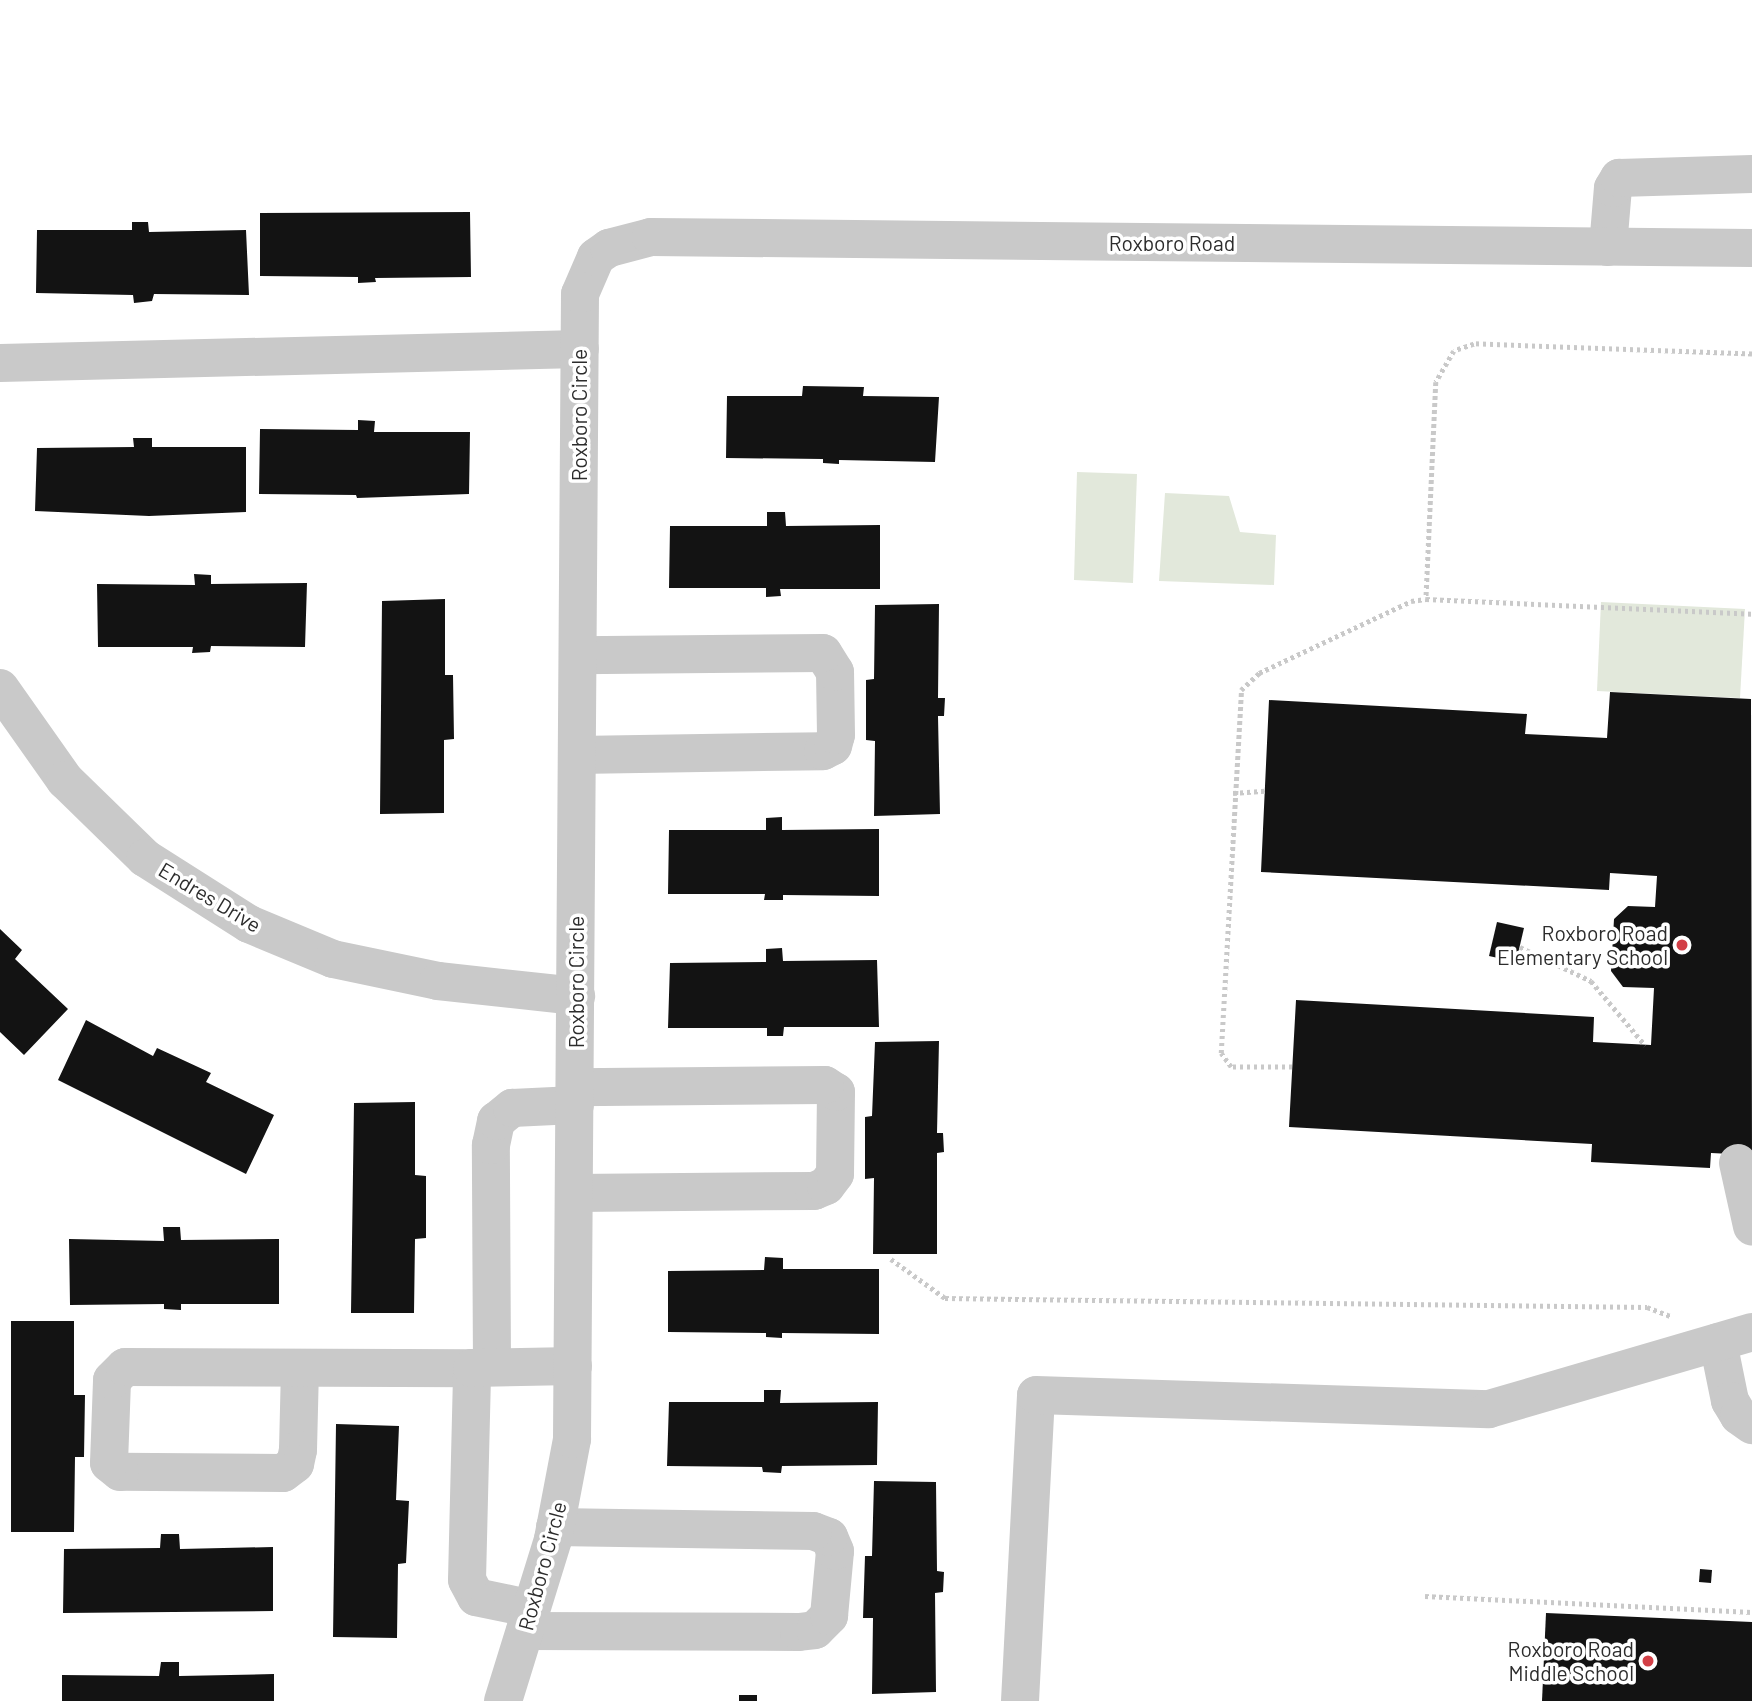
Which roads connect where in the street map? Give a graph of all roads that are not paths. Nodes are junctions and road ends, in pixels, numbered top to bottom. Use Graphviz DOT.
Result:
graph roads {
  1 [pos="1752,174"];
  2 [pos="1608,247"];
  3 [pos="1752,248"];
  4 [pos="596,257"];
  5 [pos="580,349"];
  6 [pos="0,363"];
  7 [pos="578,655"];
  8 [pos="0,688"];
  9 [pos="577,755"];
  10 [pos="576,996"];
  11 [pos="575,1096"];
  12 [pos="1738,1163"];
  13 [pos="574,1193"];
  14 [pos="1752,1226"];
  15 [pos="1720,1341"];
  16 [pos="573,1366"];
  17 [pos="300,1368"];
  18 [pos="482,1368"];
  19 [pos="1752,1425"];
  20 [pos="555,1527"];
  21 [pos="527,1619"];
  22 [pos="503,1701"];
  23 [pos="1020,1701"];
  1 -- 2 [label="street"];
  2 -- 3 [label="street, Roxboro Road"];
  2 -- 4 [label="street, Roxboro Road"];
  4 -- 5 [label="street, Roxboro Circle"];
  5 -- 6 [label="street"];
  5 -- 7 [label="street, Roxboro Circle"];
  7 -- 9 [label="street, Roxboro Circle"];
  7 -- 9 [label="street"];
  8 -- 10 [label="street, Endres Drive"];
  9 -- 10 [label="street, Roxboro Circle"];
  10 -- 11 [label="street, Roxboro Circle"];
  11 -- 13 [label="street, Roxboro Circle"];
  11 -- 13 [label="street"];
  11 -- 18 [label="street"];
  12 -- 14 [label="street"];
  13 -- 16 [label="street, Roxboro Circle"];
  15 -- 19 [label="street"];
  15 -- 23 [label="street"];
  16 -- 18 [label="street"];
  16 -- 20 [label="street, Roxboro Circle"];
  17 -- 17 [label="street"];
  17 -- 18 [label="street"];
  18 -- 21 [label="street"];
  20 -- 21 [label="street, Roxboro Circle"];
  20 -- 21 [label="street"];
  21 -- 22 [label="street, Roxboro Circle"];
}
